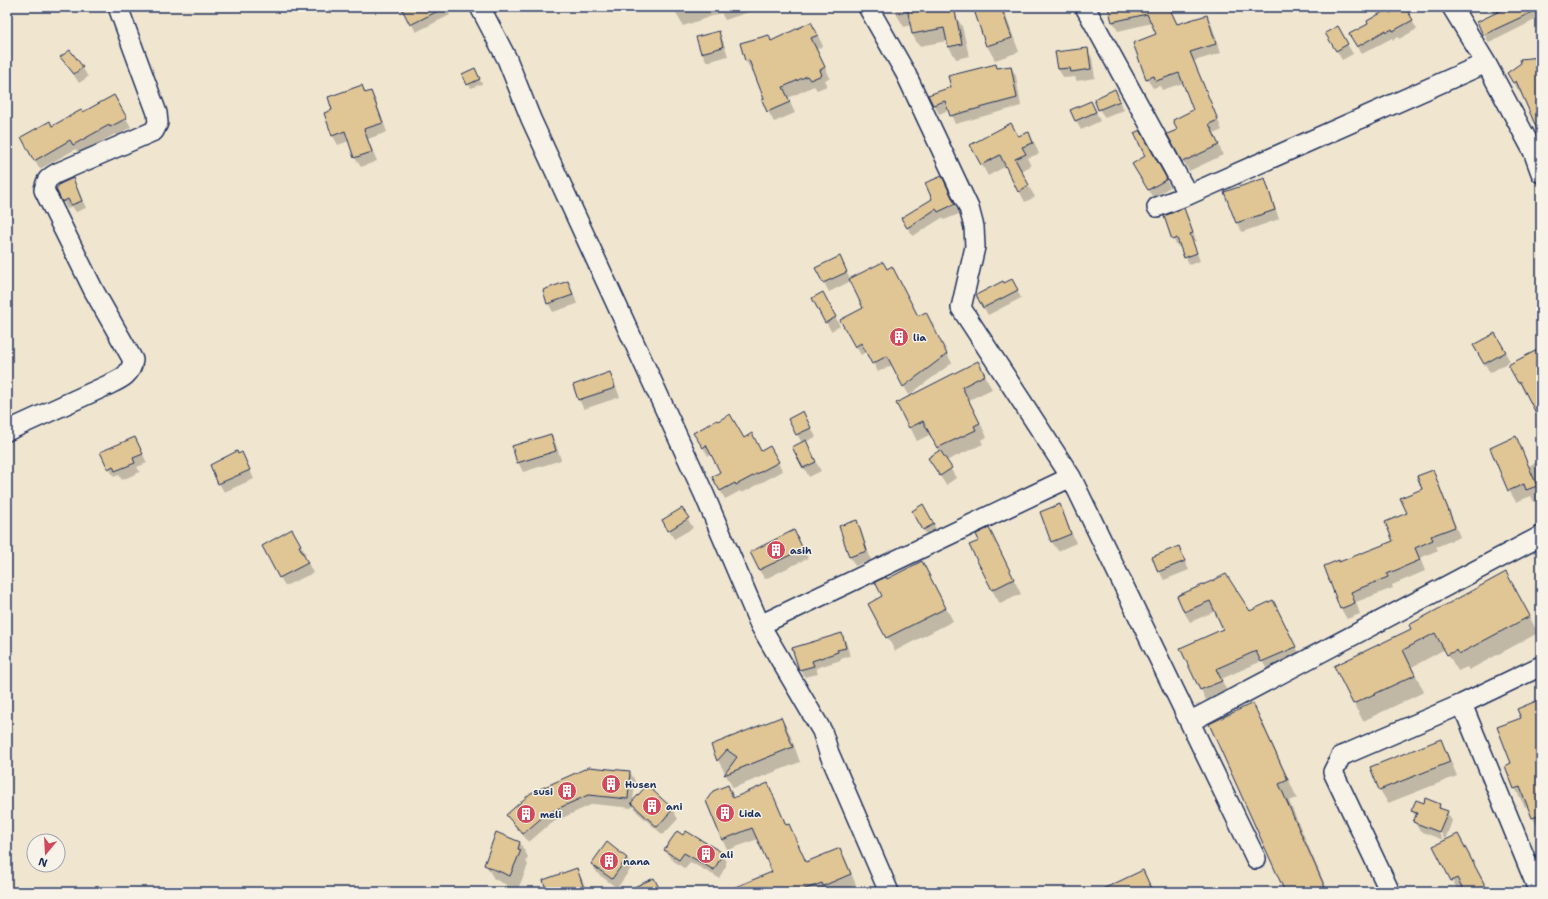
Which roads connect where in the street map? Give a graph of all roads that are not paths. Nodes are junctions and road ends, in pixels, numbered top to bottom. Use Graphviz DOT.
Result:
graph roads {
  1 [pos="118,7"];
  2 [pos="480,7"];
  3 [pos="868,7"];
  4 [pos="1085,7"];
  5 [pos="1452,7"];
  6 [pos="1486,63"];
  7 [pos="1537,150"];
  8 [pos="1541,173"];
  9 [pos="1188,195"];
  10 [pos="1157,207"];
  11 [pos="7,431"];
  12 [pos="1071,477"];
  13 [pos="1541,536"];
  14 [pos="760,625"];
  15 [pos="1541,666"];
  16 [pos="1462,704"];
  17 [pos="1191,721"];
  18 [pos="1256,859"];
  19 [pos="889,892"];
  20 [pos="1390,892"];
  21 [pos="1540,892"];
  1 -- 11 [label="street"];
  2 -- 14 [label="street"];
  3 -- 12 [label="street"];
  4 -- 9 [label="street"];
  5 -- 6 [label="street"];
  6 -- 7 [label="street"];
  6 -- 9 [label="street"];
  7 -- 8 [label="street"];
  9 -- 10 [label="street"];
  12 -- 14 [label="street"];
  12 -- 17 [label="street"];
  13 -- 17 [label="street"];
  14 -- 19 [label="street"];
  15 -- 16 [label="street"];
  16 -- 20 [label="street"];
  16 -- 21 [label="street"];
  17 -- 18 [label="street"];
}
